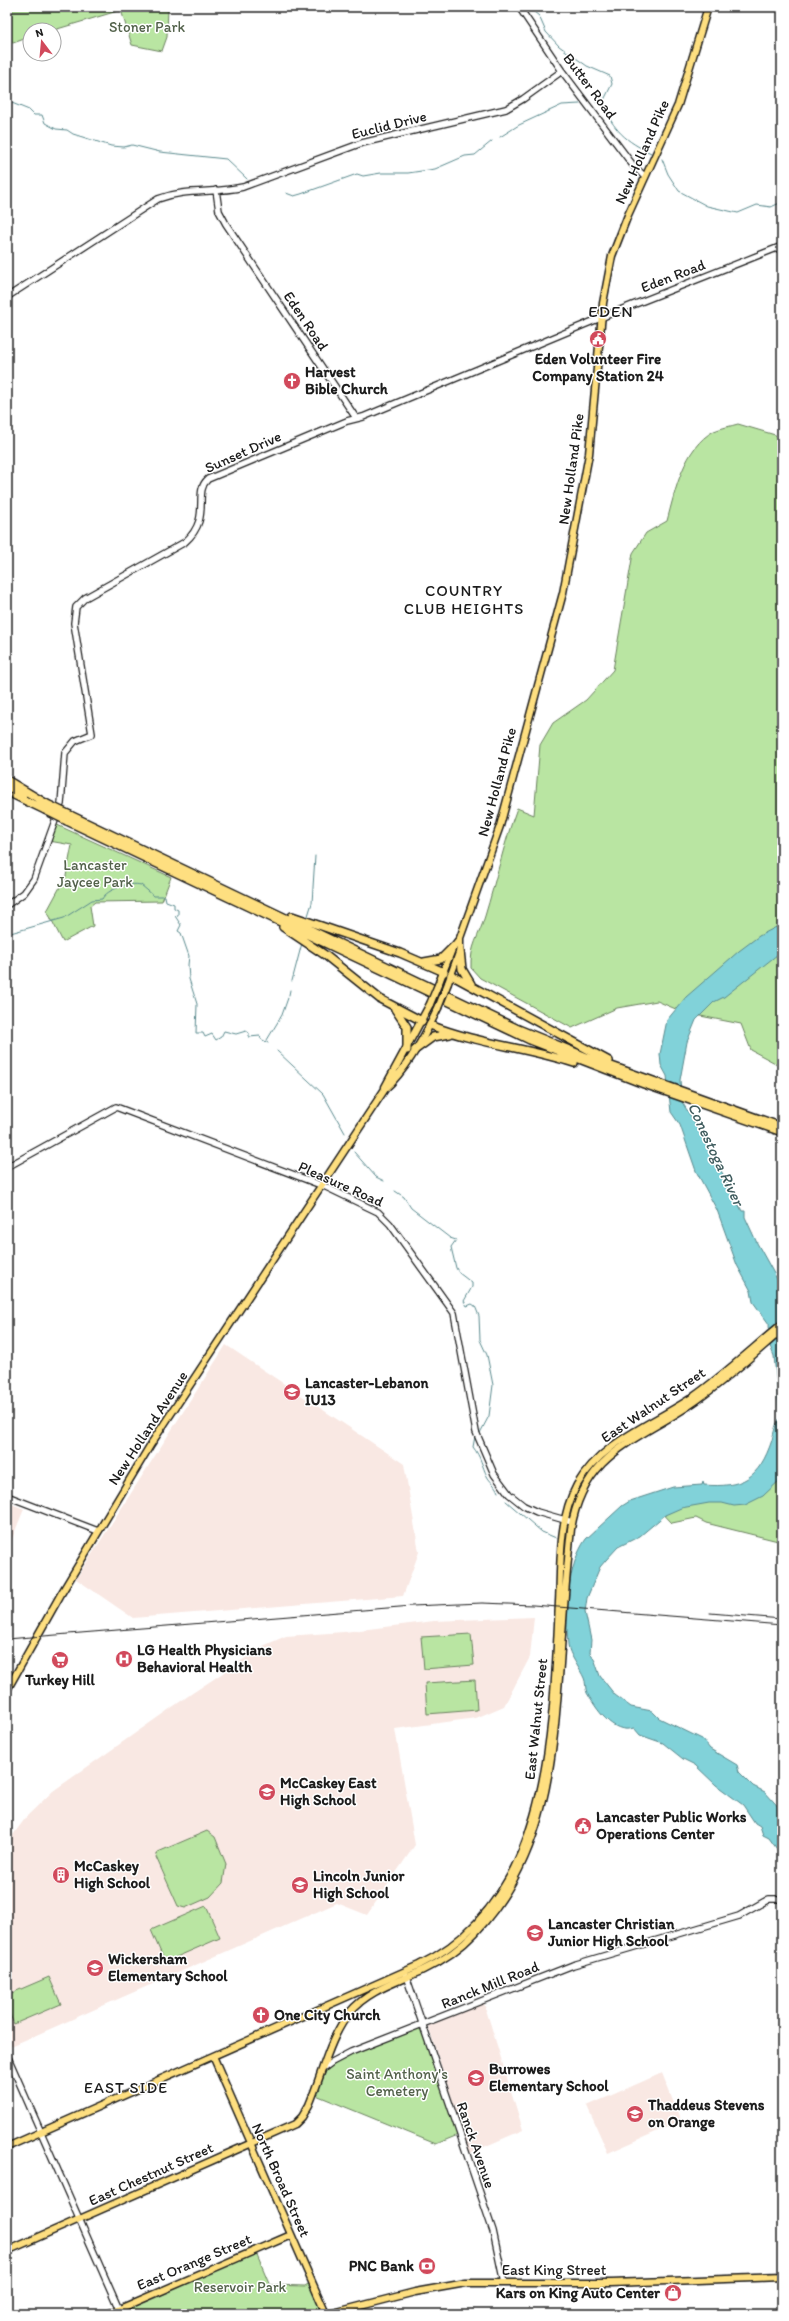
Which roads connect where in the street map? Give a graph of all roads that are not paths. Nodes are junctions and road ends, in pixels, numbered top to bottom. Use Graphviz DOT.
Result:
graph roads {
  1 [pos="519,7"];
  2 [pos="708,7"];
  3 [pos="562,71"];
  4 [pos="645,176"];
  5 [pos="216,190"];
  6 [pos="782,246"];
  7 [pos="7,297"];
  8 [pos="602,317"];
  9 [pos="356,418"];
  10 [pos="7,780"];
  11 [pos="7,786"];
  12 [pos="7,792"];
  13 [pos="46,807"];
  14 [pos="68,818"];
  15 [pos="7,905"];
  16 [pos="304,930"];
  17 [pos="457,948"];
  18 [pos="422,962"];
  19 [pos="444,972"];
  20 [pos="451,975"];
  21 [pos="472,985"];
  22 [pos="392,1006"];
  23 [pos="422,1021"];
  24 [pos="430,1025"];
  25 [pos="453,1034"];
  26 [pos="407,1050"];
  27 [pos="415,1050"];
  28 [pos="642,1078"];
  29 [pos="385,1089"];
  30 [pos="782,1125"];
  31 [pos="782,1134"];
  32 [pos="7,1167"];
  33 [pos="320,1186"];
  34 [pos="782,1324"];
  35 [pos="782,1330"];
  36 [pos="733,1368"];
  37 [pos="7,1496"];
  38 [pos="565,1520"];
  39 [pos="572,1522"];
  40 [pos="98,1531"];
  41 [pos="10,1680"];
  42 [pos="7,1690"];
  43 [pos="782,1899"];
  44 [pos="406,1974"];
  45 [pos="423,2024"];
  46 [pos="7,2055"];
  47 [pos="213,2056"];
  48 [pos="324,2068"];
  49 [pos="302,2116"];
  50 [pos="41,2132"];
  51 [pos="251,2144"];
  52 [pos="7,2147"];
  53 [pos="80,2220"];
  54 [pos="291,2235"];
  55 [pos="7,2252"];
  56 [pos="782,2277"];
  57 [pos="504,2283"];
  58 [pos="120,2312"];
  59 [pos="108,2314"];
  60 [pos="326,2314"];
  61 [pos="329,2314"];
  1 -- 3 [label="street, Butter Road"];
  2 -- 4 [label="main road, New Holland Pike"];
  3 -- 4 [label="street, Butter Road"];
  3 -- 5 [label="street, Euclid Drive"];
  4 -- 8 [label="main road, New Holland Pike"];
  5 -- 7 [label="street"];
  5 -- 9 [label="street, Eden Road"];
  6 -- 8 [label="street, Eden Road"];
  8 -- 9 [label="street, Eden Road"];
  8 -- 17 [label="main road, New Holland Pike"];
  9 -- 15 [label="street, Sunset Drive"];
  10 -- 13 [label="highway"];
  11 -- 13 [label="highway"];
  12 -- 13 [label="highway"];
  13 -- 14 [label="highway, bridge"];
  14 -- 16 [label="highway"];
  14 -- 16 [label="highway"];
  16 -- 18 [label="highway"];
  16 -- 22 [label="highway"];
  16 -- 28 [label="highway"];
  16 -- 28 [label="highway"];
  17 -- 18 [label="highway"];
  17 -- 19 [label="main road, New Holland Pike"];
  17 -- 20 [label="main road, New Holland Pike"];
  17 -- 21 [label="highway"];
  18 -- 19 [label="highway"];
  19 -- 20 [label="main road"];
  19 -- 23 [label="main road, New Holland Pike, bridge"];
  20 -- 21 [label="highway"];
  20 -- 24 [label="main road, New Holland Pike, bridge"];
  21 -- 28 [label="highway"];
  22 -- 23 [label="highway"];
  22 -- 26 [label="highway"];
  23 -- 24 [label="main road"];
  23 -- 26 [label="main road, New Holland Pike"];
  24 -- 25 [label="highway"];
  24 -- 27 [label="main road, New Holland Pike"];
  25 -- 27 [label="highway"];
  25 -- 28 [label="highway"];
  26 -- 29 [label="main road, New Holland Pike"];
  27 -- 29 [label="main road, New Holland Pike"];
  28 -- 30 [label="highway"];
  28 -- 31 [label="highway"];
  29 -- 33 [label="main road, New Holland Pike"];
  32 -- 33 [label="street, Pleasure Road"];
  33 -- 38 [label="street, Pleasure Road"];
  33 -- 40 [label="main road, New Holland Avenue"];
  34 -- 36 [label="main road, East Walnut Street"];
  35 -- 36 [label="main road, East Walnut Street"];
  36 -- 38 [label="main road, East Walnut Street"];
  36 -- 39 [label="main road, East Walnut Street"];
  37 -- 40 [label="street"];
  38 -- 39 [label="street, Pleasure Road"];
  38 -- 44 [label="main road, East Walnut Street"];
  39 -- 44 [label="main road, East Walnut Street"];
  40 -- 41 [label="main road, New Holland Avenue"];
  41 -- 42 [label="main road, New Holland Avenue"];
  43 -- 45 [label="street, Ranck Mill Road"];
  44 -- 45 [label="street, Ranck Avenue"];
  44 -- 47 [label="main road, East Walnut Street"];
  44 -- 48 [label="main road, East Walnut Street"];
  45 -- 48 [label="street, Ranck Mill Road"];
  45 -- 57 [label="street, Ranck Avenue"];
  46 -- 50 [label="street"];
  47 -- 50 [label="main road, East Walnut Street"];
  47 -- 51 [label="main road, North Broad Street"];
  48 -- 49 [label="main road, East Walnut Street"];
  49 -- 51 [label="main road, East Chestnut Street"];
  50 -- 52 [label="main road, East Walnut Street"];
  50 -- 53 [label="street"];
  51 -- 53 [label="main road, East Chestnut Street"];
  51 -- 54 [label="main road, North Broad Street"];
  53 -- 55 [label="main road, East Chestnut Street"];
  53 -- 58 [label="street"];
  54 -- 58 [label="main road, East Orange Street"];
  54 -- 60 [label="main road, North Broad Street"];
  56 -- 57 [label="main road, East King Street"];
  57 -- 61 [label="main road, East King Street"];
  58 -- 59 [label="main road, East Orange Street"];
}
